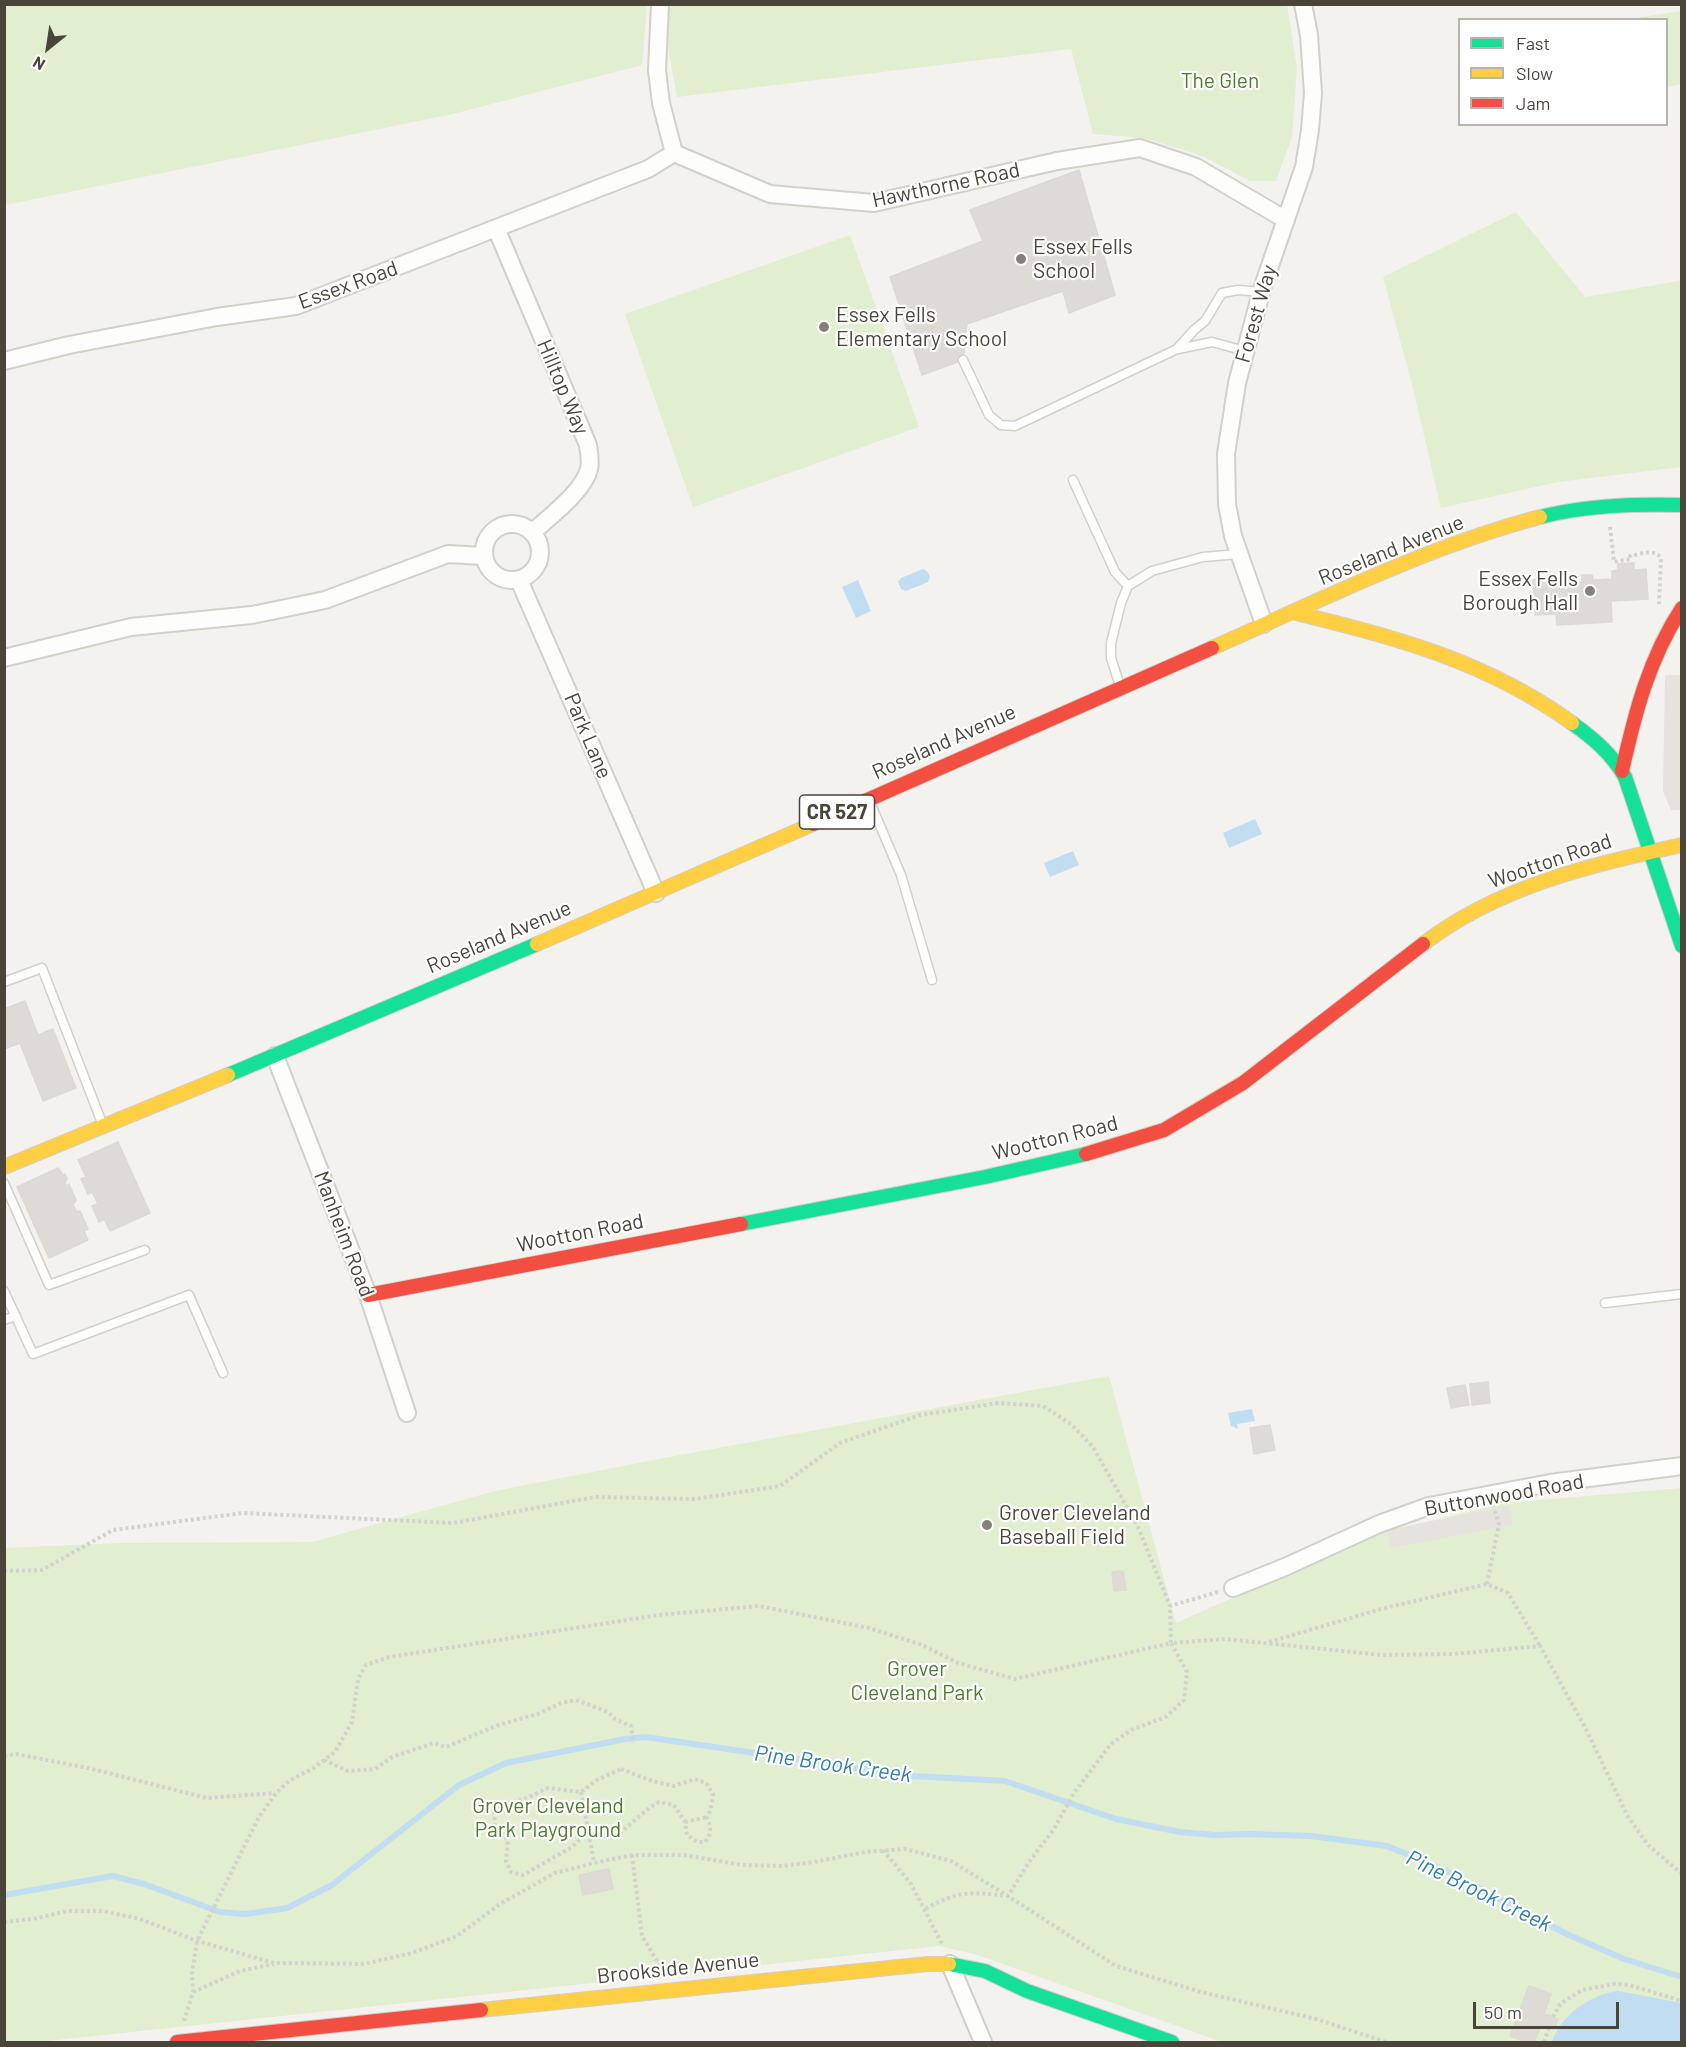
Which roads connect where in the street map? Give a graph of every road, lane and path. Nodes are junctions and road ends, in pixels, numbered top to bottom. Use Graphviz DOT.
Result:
graph roads {
  1 [pos="660,4"];
  2 [pos="1303,4"];
  3 [pos="674,153"];
  4 [pos="1286,220"];
  5 [pos="496,228"];
  6 [pos="1261,292"];
  7 [pos="1177,349"];
  8 [pos="1245,351"];
  9 [pos="963,360"];
  10 [pos="4,361"];
  11 [pos="1073,480"];
  12 [pos="1682,505"];
  13 [pos="1607,507"];
  14 [pos="533,532"];
  15 [pos="1239,554"];
  16 [pos="483,556"];
  17 [pos="519,580"];
  18 [pos="1128,586"];
  19 [pos="1682,608"];
  20 [pos="1296,612"];
  21 [pos="1264,624"];
  22 [pos="1672,628"];
  23 [pos="4,658"];
  24 [pos="1120,687"];
  25 [pos="1622,771"];
  26 [pos="868,798"];
  27 [pos="1682,844"];
  28 [pos="1651,852"];
  29 [pos="656,893"];
  30 [pos="1682,946"];
  31 [pos="932,980"];
  32 [pos="4,982"];
  33 [pos="275,1056"];
  34 [pos="104,1126"];
  35 [pos="4,1167"];
  36 [pos="4,1183"];
  37 [pos="145,1250"];
  38 [pos="4,1291"];
  39 [pos="1682,1294"];
  40 [pos="368,1295"];
  41 [pos="1605,1303"];
  42 [pos="16,1316"];
  43 [pos="4,1320"];
  44 [pos="223,1373"];
  45 [pos="407,1413"];
  46 [pos="1682,1466"];
  47 [pos="1490,1493"];
  48 [pos="4,1570"];
  49 [pos="1487,1584"];
  50 [pos="1233,1588"];
  51 [pos="1170,1606"];
  52 [pos="1171,1643"];
  53 [pos="1266,1643"];
  54 [pos="1540,1646"];
  55 [pos="633,1743"];
  56 [pos="4,1756"];
  57 [pos="324,1760"];
  58 [pos="581,1792"];
  59 [pos="276,1793"];
  60 [pos="707,1817"];
  61 [pos="685,1822"];
  62 [pos="588,1832"];
  63 [pos="883,1850"];
  64 [pos="632,1855"];
  65 [pos="594,1863"];
  66 [pos="1682,1874"];
  67 [pos="1008,1896"];
  68 [pos="925,1909"];
  69 [pos="4,1922"];
  70 [pos="197,1941"];
  71 [pos="942,1944"];
  72 [pos="274,1963"];
  73 [pos="950,1964"];
  74 [pos="660,1967"];
  75 [pos="193,1992"];
  76 [pos="1682,2001"];
  77 [pos="1553,2017"];
  78 [pos="1549,2028"];
  79 [pos="177,2042"];
  80 [pos="983,2043"];
  81 [pos="1172,2043"];
  82 [pos="1386,2043"];
  83 [pos="1544,2043"];
  1 -- 3 [label="street"];
  2 -- 4 [label="street, Forest Way"];
  3 -- 4 [label="street, Hawthorne Road"];
  3 -- 5 [label="street, Essex Road"];
  4 -- 6 [label="street, Forest Way"];
  5 -- 10 [label="street, Essex Road"];
  5 -- 14 [label="street, Hilltop Way"];
  6 -- 7 [label="lane"];
  6 -- 8 [label="street, Forest Way"];
  7 -- 8 [label="lane"];
  7 -- 9 [label="lane"];
  8 -- 15 [label="street, Forest Way"];
  11 -- 18 [label="lane"];
  12 -- 13 [label="street, Roseland Avenue / CR 527"];
  13 -- 20 [label="street, Roseland Avenue / CR 527"];
  13 -- 22 [label="path"];
  14 -- 16 [label="street"];
  14 -- 17 [label="street"];
  15 -- 18 [label="lane"];
  15 -- 21 [label="street, Forest Way"];
  16 -- 17 [label="street"];
  16 -- 23 [label="street"];
  17 -- 29 [label="street, Park Lane"];
  18 -- 24 [label="lane"];
  19 -- 22 [label="street"];
  20 -- 21 [label="street, Roseland Avenue / CR 527"];
  20 -- 25 [label="street"];
  21 -- 24 [label="street, Roseland Avenue / CR 527"];
  22 -- 25 [label="street"];
  24 -- 26 [label="street, Roseland Avenue / CR 527"];
  25 -- 28 [label="street"];
  26 -- 29 [label="street, Roseland Avenue / CR 527"];
  26 -- 31 [label="lane"];
  27 -- 28 [label="street, Wootton Road"];
  28 -- 30 [label="street"];
  28 -- 40 [label="street, Wootton Road"];
  29 -- 33 [label="street, Roseland Avenue / CR 527"];
  32 -- 34 [label="lane"];
  33 -- 34 [label="street, Roseland Avenue / CR 527"];
  33 -- 40 [label="street, Manheim Road"];
  34 -- 35 [label="street, Roseland Avenue / CR 527"];
  36 -- 37 [label="lane"];
  38 -- 42 [label="lane"];
  39 -- 41 [label="lane"];
  40 -- 45 [label="street, Manheim Road"];
  42 -- 43 [label="lane"];
  42 -- 44 [label="lane"];
  46 -- 47 [label="street, Buttonwood Road"];
  47 -- 49 [label="path"];
  47 -- 50 [label="street, Buttonwood Road"];
  48 -- 51 [label="path"];
  49 -- 53 [label="path"];
  49 -- 54 [label="path"];
  50 -- 51 [label="path"];
  51 -- 52 [label="path"];
  52 -- 53 [label="path"];
  52 -- 57 [label="path"];
  52 -- 67 [label="path"];
  53 -- 54 [label="path"];
  54 -- 66 [label="path"];
  55 -- 57 [label="path"];
  56 -- 59 [label="path"];
  57 -- 59 [label="path"];
  58 -- 60 [label="path"];
  58 -- 62 [label="path"];
  58 -- 62 [label="path"];
  59 -- 70 [label="path"];
  60 -- 61 [label="path"];
  60 -- 61 [label="path"];
  61 -- 62 [label="path"];
  62 -- 65 [label="path"];
  63 -- 64 [label="path"];
  63 -- 67 [label="path"];
  63 -- 68 [label="path"];
  64 -- 65 [label="path"];
  64 -- 74 [label="path"];
  65 -- 72 [label="path"];
  67 -- 68 [label="path"];
  67 -- 82 [label="path"];
  68 -- 71 [label="path"];
  69 -- 70 [label="path"];
  70 -- 72 [label="path"];
  70 -- 75 [label="path"];
  72 -- 75 [label="path"];
  73 -- 79 [label="street, Brookside Avenue"];
  73 -- 80 [label="street"];
  73 -- 81 [label="street, Brookside Avenue"];
  75 -- 79 [label="path"];
  76 -- 77 [label="path"];
  78 -- 83 [label="path"];
}
